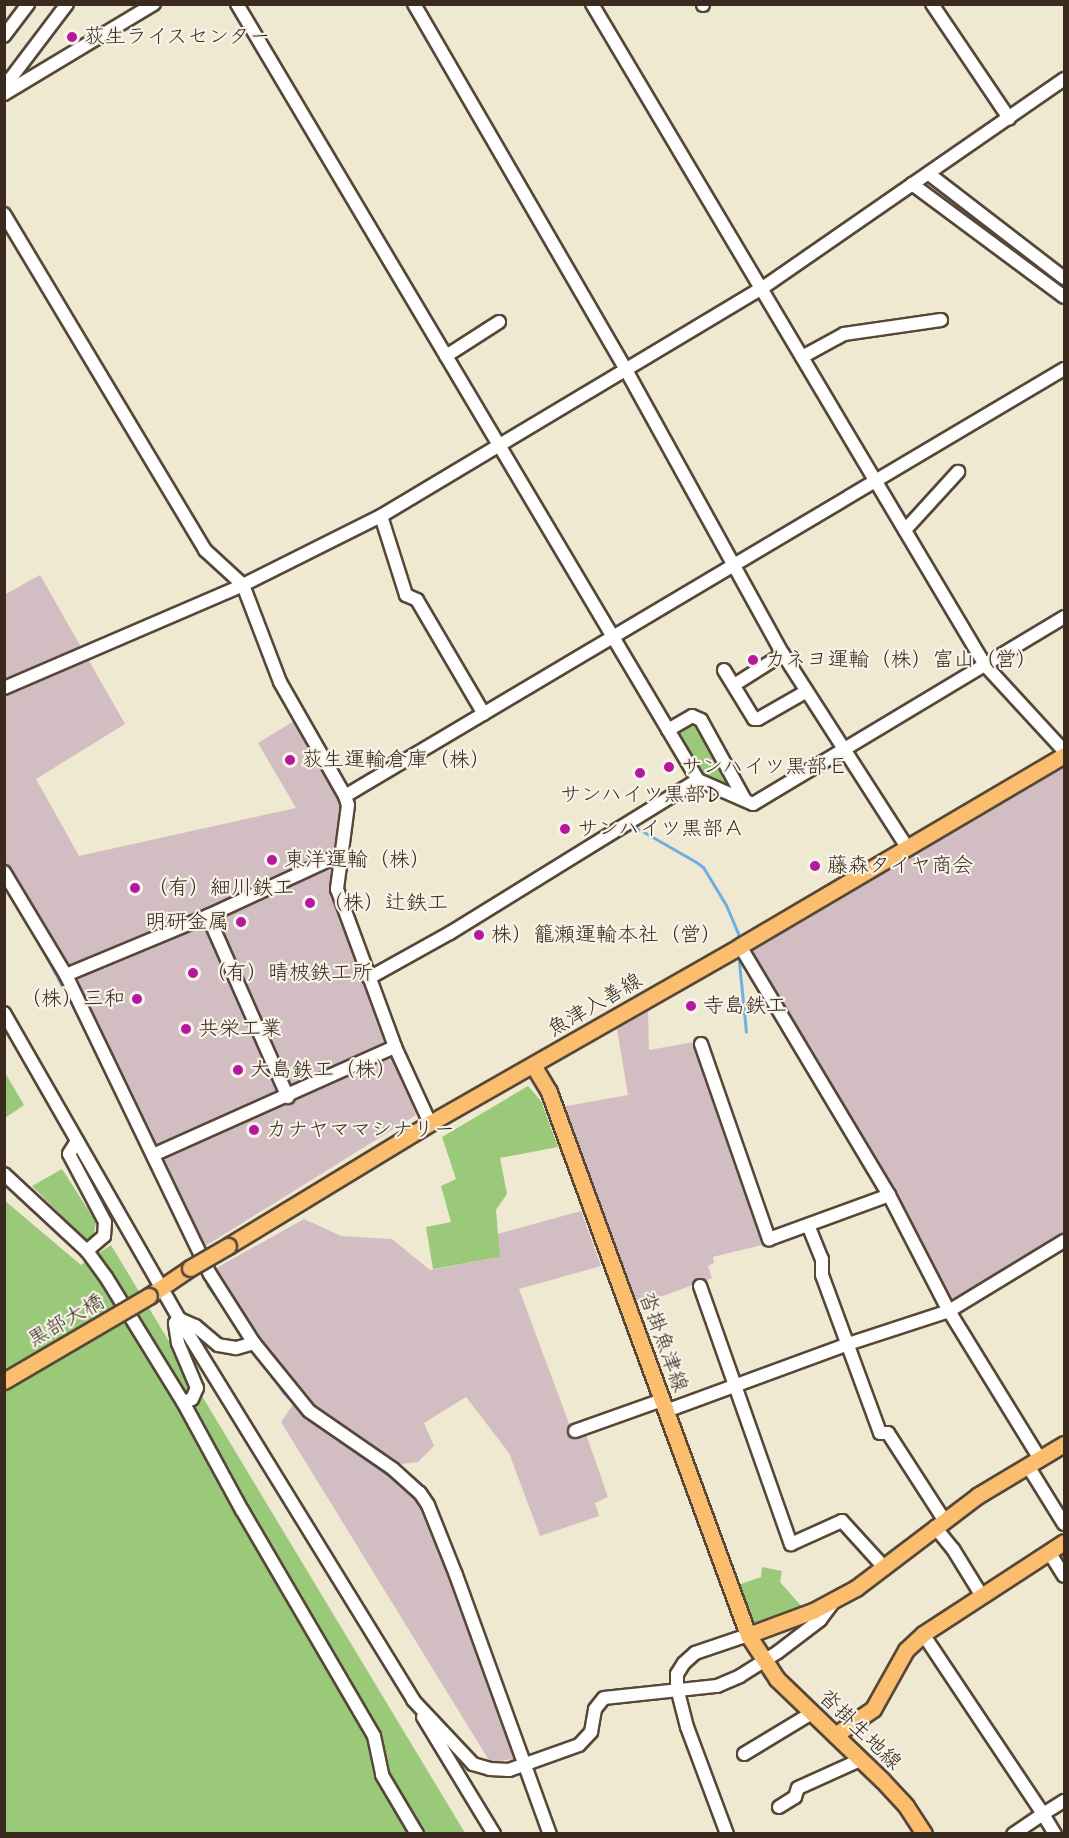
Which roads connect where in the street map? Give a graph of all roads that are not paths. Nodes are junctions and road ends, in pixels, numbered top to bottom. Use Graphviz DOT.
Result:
graph roads {
  1 [pos="28,4"];
  2 [pos="66,4"];
  3 [pos="154,4"];
  4 [pos="237,4"];
  5 [pos="414,4"];
  6 [pos="592,4"];
  7 [pos="932,4"];
  8 [pos="4,36"];
  9 [pos="1065,79"];
  10 [pos="7,83"];
  11 [pos="1009,118"];
  12 [pos="928,174"];
  13 [pos="912,184"];
  14 [pos="4,214"];
  15 [pos="1065,278"];
  16 [pos="761,289"];
  17 [pos="1065,297"];
  18 [pos="941,320"];
  19 [pos="499,322"];
  20 [pos="446,356"];
  21 [pos="802,357"];
  22 [pos="1065,369"];
  23 [pos="626,370"];
  24 [pos="498,444"];
  25 [pos="958,472"];
  26 [pos="876,482"];
  27 [pos="381,516"];
  28 [pos="905,530"];
  29 [pos="734,564"];
  30 [pos="243,585"];
  31 [pos="1065,617"];
  32 [pos="613,638"];
  33 [pos="783,654"];
  34 [pos="985,665"];
  35 [pos="724,670"];
  36 [pos="734,685"];
  37 [pos="4,688"];
  38 [pos="807,691"];
  39 [pos="484,714"];
  40 [pos="668,730"];
  41 [pos="843,749"];
  42 [pos="1065,753"];
  43 [pos="698,780"];
  44 [pos="345,796"];
  45 [pos="745,800"];
  46 [pos="907,848"];
  47 [pos="342,854"];
  48 [pos="4,872"];
  49 [pos="208,916"];
  50 [pos="740,946"];
  51 [pos="66,975"];
  52 [pos="369,978"];
  53 [pos="4,1013"];
  54 [pos="700,1044"];
  55 [pos="395,1047"];
  56 [pos="533,1065"];
  57 [pos="288,1097"];
  58 [pos="430,1123"];
  59 [pos="77,1141"];
  60 [pos="153,1155"];
  61 [pos="4,1174"];
  62 [pos="889,1195"];
  63 [pos="808,1225"];
  64 [pos="1065,1240"];
  65 [pos="87,1251"];
  66 [pos="700,1286"];
  67 [pos="155,1292"];
  68 [pos="949,1311"];
  69 [pos="179,1319"];
  70 [pos="254,1342"];
  71 [pos="848,1344"];
  72 [pos="4,1381"];
  73 [pos="734,1387"];
  74 [pos="183,1402"];
  75 [pos="664,1405"];
  76 [pos="575,1431"];
  77 [pos="1065,1444"];
  78 [pos="1034,1462"];
  79 [pos="940,1523"];
  80 [pos="1065,1524"];
  81 [pos="1065,1542"];
  82 [pos="1049,1552"];
  83 [pos="883,1566"];
  84 [pos="1065,1576"];
  85 [pos="982,1596"];
  86 [pos="837,1598"];
  87 [pos="923,1634"];
  88 [pos="748,1635"];
  89 [pos="763,1660"];
  90 [pos="676,1688"];
  91 [pos="413,1700"];
  92 [pos="812,1713"];
  93 [pos="835,1735"];
  94 [pos="744,1754"];
  95 [pos="860,1760"];
  96 [pos="526,1765"];
  97 [pos="1065,1801"];
  98 [pos="779,1807"];
  99 [pos="1043,1814"];
  100 [pos="417,1833"];
  101 [pos="494,1833"];
  102 [pos="550,1833"];
  103 [pos="727,1833"];
  104 [pos="924,1833"];
  105 [pos="1013,1833"];
  106 [pos="1055,1833"];
  1 -- 8 [label="street"];
  2 -- 10 [label="street"];
  3 -- 10 [label="street"];
  4 -- 20 [label="street"];
  5 -- 23 [label="street"];
  6 -- 16 [label="street"];
  7 -- 11 [label="street"];
  9 -- 11 [label="street"];
  11 -- 12 [label="street"];
  12 -- 13 [label="street"];
  12 -- 15 [label="street"];
  13 -- 16 [label="street"];
  13 -- 17 [label="street"];
  14 -- 30 [label="street"];
  16 -- 21 [label="street"];
  16 -- 23 [label="street"];
  18 -- 21 [label="street"];
  19 -- 20 [label="street"];
  20 -- 24 [label="street"];
  21 -- 26 [label="street"];
  22 -- 26 [label="street"];
  23 -- 24 [label="street"];
  23 -- 29 [label="street"];
  24 -- 27 [label="street"];
  24 -- 32 [label="street"];
  25 -- 28 [label="street"];
  26 -- 28 [label="street"];
  26 -- 29 [label="street"];
  27 -- 30 [label="street"];
  27 -- 39 [label="street"];
  28 -- 34 [label="street"];
  29 -- 32 [label="street"];
  29 -- 33 [label="street"];
  30 -- 37 [label="street"];
  30 -- 44 [label="street"];
  31 -- 34 [label="street"];
  32 -- 39 [label="street"];
  32 -- 40 [label="street"];
  33 -- 36 [label="street"];
  33 -- 38 [label="street"];
  34 -- 41 [label="street"];
  34 -- 42 [label="street"];
  35 -- 36 [label="street"];
  36 -- 38 [label="street"];
  38 -- 41 [label="street"];
  39 -- 44 [label="street"];
  40 -- 43 [label="street"];
  40 -- 45 [label="street"];
  41 -- 45 [label="street"];
  41 -- 46 [label="street"];
  42 -- 46 [label="main road, 魚津入善線"];
  43 -- 45 [label="street"];
  43 -- 52 [label="street"];
  44 -- 47 [label="street"];
  46 -- 50 [label="main road, 魚津入善線"];
  47 -- 49 [label="street"];
  47 -- 52 [label="street"];
  48 -- 51 [label="street"];
  49 -- 51 [label="street"];
  49 -- 57 [label="street"];
  50 -- 56 [label="main road, 魚津入善線"];
  50 -- 62 [label="street"];
  51 -- 60 [label="street"];
  52 -- 55 [label="street"];
  53 -- 59 [label="street"];
  54 -- 63 [label="street"];
  55 -- 57 [label="street"];
  55 -- 58 [label="street"];
  56 -- 58 [label="main road, 魚津入善線"];
  56 -- 75 [label="main road, 沓掛魚津線"];
  57 -- 60 [label="street"];
  58 -- 67 [label="main road, 魚津入善線, bridge"];
  59 -- 65 [label="street"];
  59 -- 67 [label="street"];
  60 -- 70 [label="street"];
  61 -- 65 [label="street"];
  62 -- 63 [label="street"];
  62 -- 68 [label="street"];
  63 -- 71 [label="street"];
  64 -- 68 [label="street"];
  65 -- 74 [label="street"];
  66 -- 73 [label="street"];
  67 -- 69 [label="street"];
  67 -- 72 [label="main road, 黒部大橋, bridge"];
  68 -- 71 [label="street"];
  68 -- 78 [label="street"];
  69 -- 70 [label="street"];
  69 -- 74 [label="street"];
  69 -- 91 [label="street"];
  70 -- 96 [label="street"];
  71 -- 73 [label="street"];
  71 -- 79 [label="street"];
  73 -- 75 [label="street"];
  73 -- 83 [label="street"];
  74 -- 100 [label="street"];
  75 -- 76 [label="street"];
  75 -- 88 [label="main road, 沓掛魚津線"];
  77 -- 78 [label="main road"];
  78 -- 79 [label="main road"];
  78 -- 80 [label="street"];
  79 -- 83 [label="main road"];
  79 -- 85 [label="street"];
  81 -- 82 [label="main road"];
  82 -- 84 [label="street"];
  82 -- 85 [label="main road"];
  83 -- 86 [label="main road"];
  85 -- 87 [label="main road"];
  86 -- 88 [label="main road"];
  86 -- 89 [label="street"];
  87 -- 93 [label="main road"];
  87 -- 99 [label="street"];
  88 -- 89 [label="main road, 沓掛魚津線"];
  88 -- 90 [label="street"];
  89 -- 90 [label="street"];
  89 -- 92 [label="main road, 沓掛生地線"];
  90 -- 96 [label="street"];
  90 -- 103 [label="street"];
  91 -- 96 [label="street"];
  91 -- 101 [label="street"];
  92 -- 93 [label="main road, 沓掛生地線"];
  92 -- 94 [label="street"];
  93 -- 95 [label="main road, 沓掛生地線"];
  95 -- 98 [label="street"];
  95 -- 104 [label="main road, 沓掛生地線"];
  96 -- 102 [label="street"];
  97 -- 99 [label="street"];
  99 -- 105 [label="street"];
  99 -- 106 [label="street"];
}
